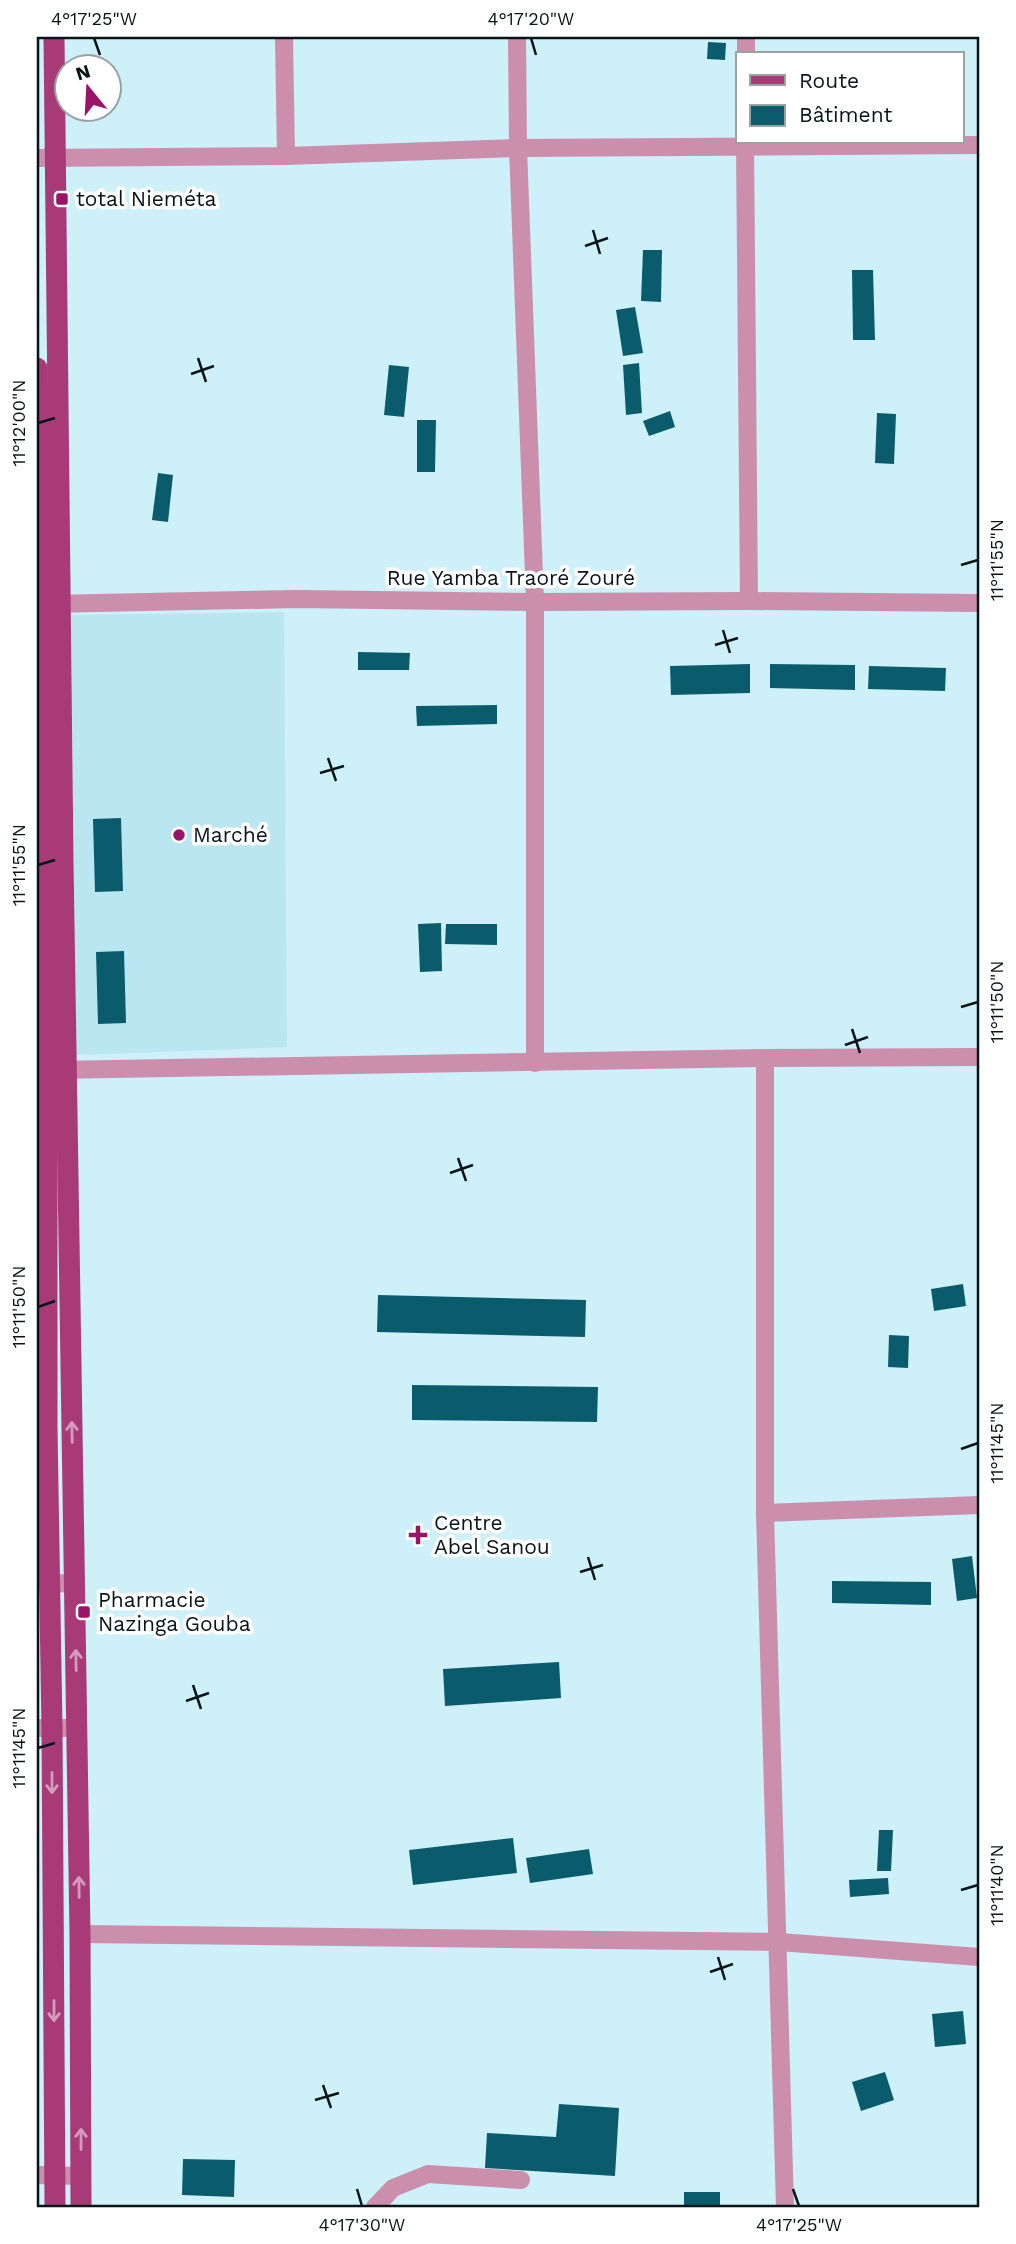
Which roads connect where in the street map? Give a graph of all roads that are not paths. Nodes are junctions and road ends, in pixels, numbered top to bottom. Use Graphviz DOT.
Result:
graph roads {
  1 [pos="54,37"];
  2 [pos="284,37"];
  3 [pos="517,37"];
  4 [pos="745,144"];
  5 [pos="979,145"];
  6 [pos="518,148"];
  7 [pos="286,156"];
  8 [pos="46,157"];
  9 [pos="37,368"];
  10 [pos="45,419"];
  11 [pos="749,601"];
  12 [pos="535,602"];
  13 [pos="979,603"];
  14 [pos="52,604"];
  15 [pos="40,860"];
  16 [pos="979,1057"];
  17 [pos="765,1058"];
  18 [pos="535,1063"];
  19 [pos="50,1070"];
  20 [pos="42,1276"];
  21 [pos="70,1277"];
  22 [pos="979,1505"];
  23 [pos="765,1513"];
  24 [pos="42,1583"];
  25 [pos="74,1584"];
  26 [pos="44,1728"];
  27 [pos="77,1728"];
  28 [pos="80,1934"];
  29 [pos="779,1942"];
  30 [pos="979,1957"];
  31 [pos="46,2176"];
  32 [pos="81,2176"];
  33 [pos="521,2180"];
  34 [pos="55,2207"];
  35 [pos="81,2207"];
  36 [pos="375,2207"];
  37 [pos="785,2207"];
  1 -- 8 [label="main road"];
  2 -- 7 [label="street"];
  3 -- 6 [label="street"];
  4 -- 5 [label="street"];
  4 -- 6 [label="street"];
  4 -- 11 [label="street"];
  6 -- 7 [label="street"];
  6 -- 12 [label="street"];
  7 -- 8 [label="street"];
  8 -- 10 [label="main road"];
  9 -- 10 [label="main road"];
  10 -- 14 [label="main road"];
  11 -- 12 [label="street, Rue Yamba Traoré Zouré"];
  11 -- 13 [label="street, Rue Yamba Traoré Zouré"];
  12 -- 14 [label="street, Rue Yamba Traoré Zouré"];
  12 -- 18 [label="street"];
  14 -- 15 [label="main road"];
  14 -- 19 [label="main road"];
  15 -- 19 [label="main road"];
  16 -- 17 [label="street"];
  17 -- 18 [label="street"];
  17 -- 23 [label="street"];
  18 -- 19 [label="street"];
  19 -- 20 [label="main road"];
  19 -- 21 [label="main road"];
  20 -- 21 [label="street"];
  20 -- 24 [label="main road"];
  25 -- 21 [label="main road, one-way"];
  22 -- 23 [label="street"];
  23 -- 29 [label="street"];
  24 -- 25 [label="street"];
  24 -- 26 [label="main road"];
  27 -- 25 [label="main road, one-way"];
  26 -- 27 [label="street"];
  26 -- 31 [label="main road, one-way"];
  28 -- 27 [label="main road, one-way"];
  28 -- 29 [label="street"];
  32 -- 28 [label="main road, one-way"];
  29 -- 30 [label="street"];
  29 -- 37 [label="street"];
  31 -- 32 [label="street"];
  31 -- 34 [label="main road"];
  32 -- 35 [label="main road"];
  33 -- 36 [label="street"];
}
